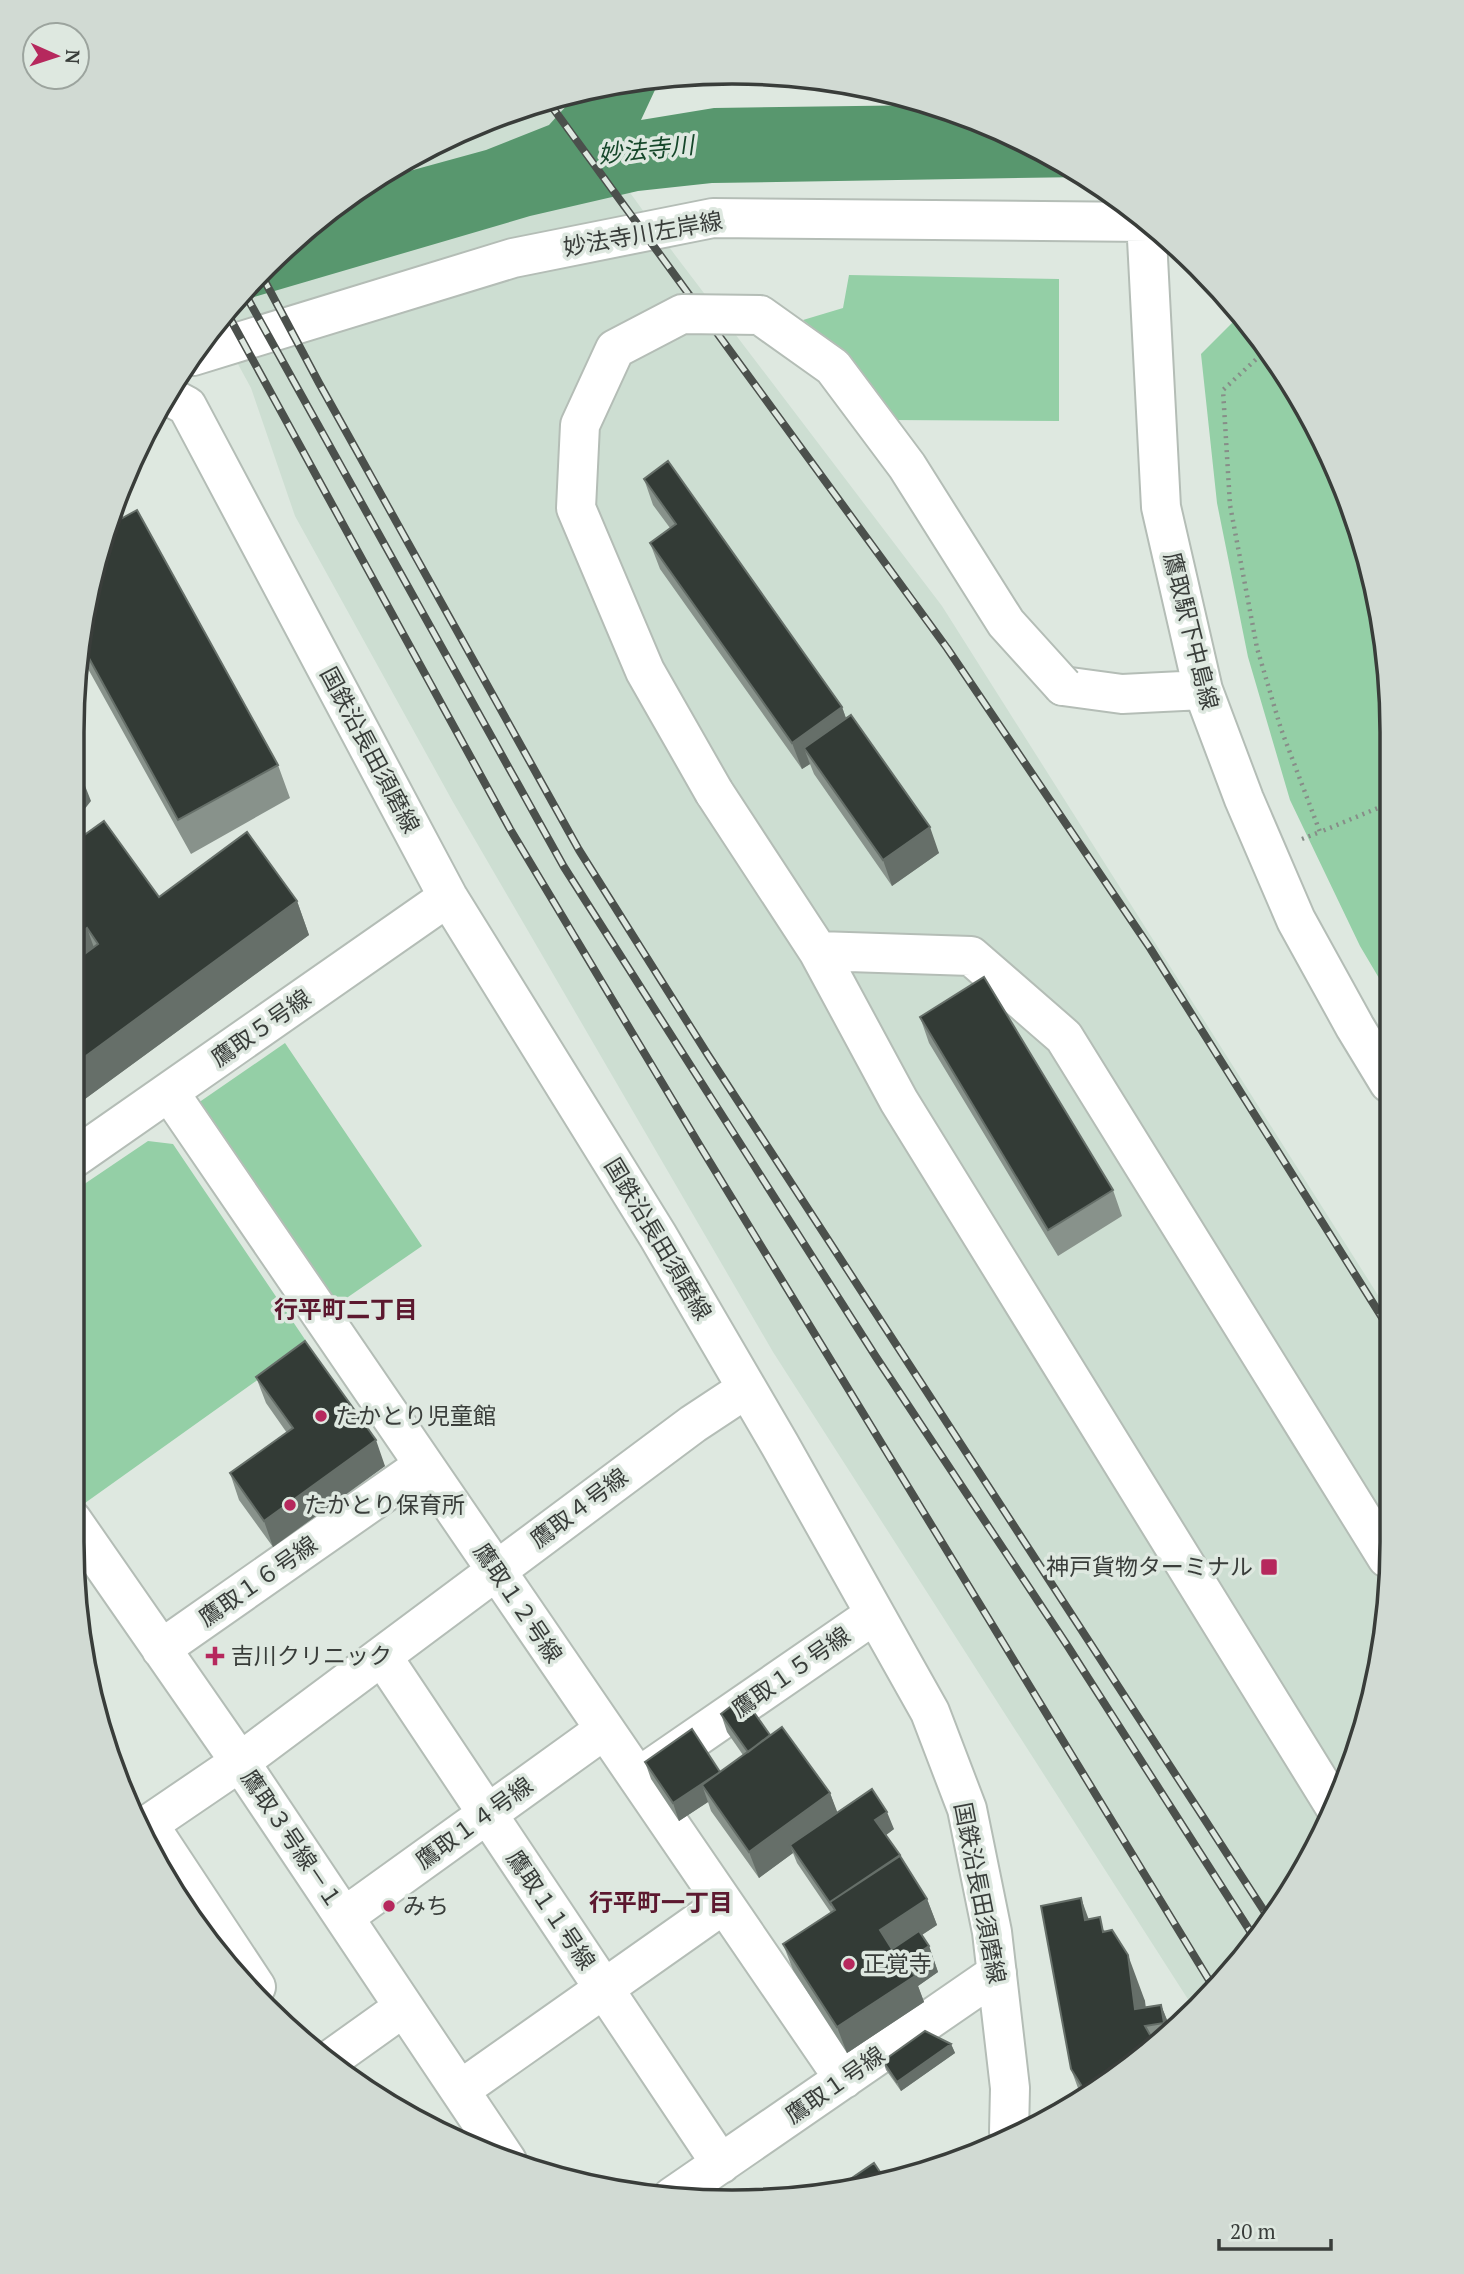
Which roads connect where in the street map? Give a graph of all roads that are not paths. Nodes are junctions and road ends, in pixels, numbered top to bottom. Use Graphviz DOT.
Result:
graph roads {
  1 [pos="1131,222"];
  2 [pos="1148,236"];
  3 [pos="208,351"];
  4 [pos="176,400"];
  5 [pos="1203,690"];
  6 [pos="448,897"];
  7 [pos="818,951"];
  8 [pos="1380,1068"];
  9 [pos="169,1092"];
  10 [pos="84,1151"];
  11 [pos="746,1389"];
  12 [pos="424,1465"];
  13 [pos="84,1537"];
  14 [pos="1380,1547"];
  15 [pos="496,1570"];
  16 [pos="875,1614"];
  17 [pos="162,1649"];
  18 [pos="382,1656"];
  19 [pos="604,1730"];
  20 [pos="240,1762"];
  21 [pos="637,1778"];
  22 [pos="1328,1796"];
  23 [pos="487,1814"];
  24 [pos="149,1824"];
  25 [pos="162,1850"];
  26 [pos="724,1904"];
  27 [pos="344,1917"];
  28 [pos="237,1959"];
  29 [pos="997,1973"];
  30 [pos="604,1989"];
  31 [pos="404,2007"];
  32 [pos="337,2055"];
  33 [pos="844,2079"];
  34 [pos="460,2090"];
  35 [pos="1009,2128"];
  36 [pos="497,2146"];
  37 [pos="721,2164"];
  38 [pos="685,2188"];
  1 -- 3 [label="street, 妙法寺川左岸線"];
  2 -- 5 [label="street, 鷹取駅下中島線"];
  4 -- 6 [label="street, 国鉄沿長田須磨線"];
  5 -- 7 [label="street, bridge"];
  5 -- 8 [label="street, 鷹取駅下中島線"];
  6 -- 9 [label="street, 鷹取５号線"];
  6 -- 11 [label="street, 国鉄沿長田須磨線"];
  7 -- 14 [label="street"];
  7 -- 22 [label="street"];
  9 -- 10 [label="street, 鷹取５号線"];
  9 -- 12 [label="street, 鷹取１２号線"];
  11 -- 15 [label="street, 鷹取４号線"];
  11 -- 16 [label="street, 国鉄沿長田須磨線"];
  12 -- 15 [label="street, 鷹取１２号線"];
  12 -- 17 [label="street, 鷹取１６号線"];
  13 -- 17 [label="street, 鷹取３号線－１"];
  15 -- 18 [label="street, 鷹取４号線"];
  15 -- 19 [label="street, 鷹取１２号線"];
  16 -- 21 [label="street, 鷹取１５号線"];
  16 -- 29 [label="street, 国鉄沿長田須磨線"];
  17 -- 20 [label="street, 鷹取３号線－１"];
  18 -- 20 [label="street, 鷹取４号線"];
  18 -- 23 [label="street, 鷹取１１号線"];
  19 -- 21 [label="street, 鷹取１２号線"];
  19 -- 23 [label="street, 鷹取１４号線"];
  20 -- 24 [label="street, 鷹取４号線"];
  20 -- 27 [label="street, 鷹取３号線－１"];
  21 -- 26 [label="street, 鷹取１２号線"];
  23 -- 27 [label="street, 鷹取１４号線"];
  23 -- 30 [label="street, 鷹取１１号線"];
  25 -- 28 [label="street"];
  26 -- 30 [label="street"];
  26 -- 33 [label="street, 鷹取１２号線"];
  27 -- 31 [label="street, 鷹取３号線－１"];
  29 -- 33 [label="street, 鷹取１号線"];
  29 -- 35 [label="street, 国鉄沿長田須磨線"];
  30 -- 34 [label="street"];
  30 -- 37 [label="street, 鷹取１１号線"];
  31 -- 32 [label="street"];
  31 -- 34 [label="street, 鷹取３号線－１"];
  33 -- 37 [label="street, 鷹取１号線"];
  34 -- 36 [label="street, 鷹取３号線－１"];
  37 -- 38 [label="street, 鷹取１号線"];
}
